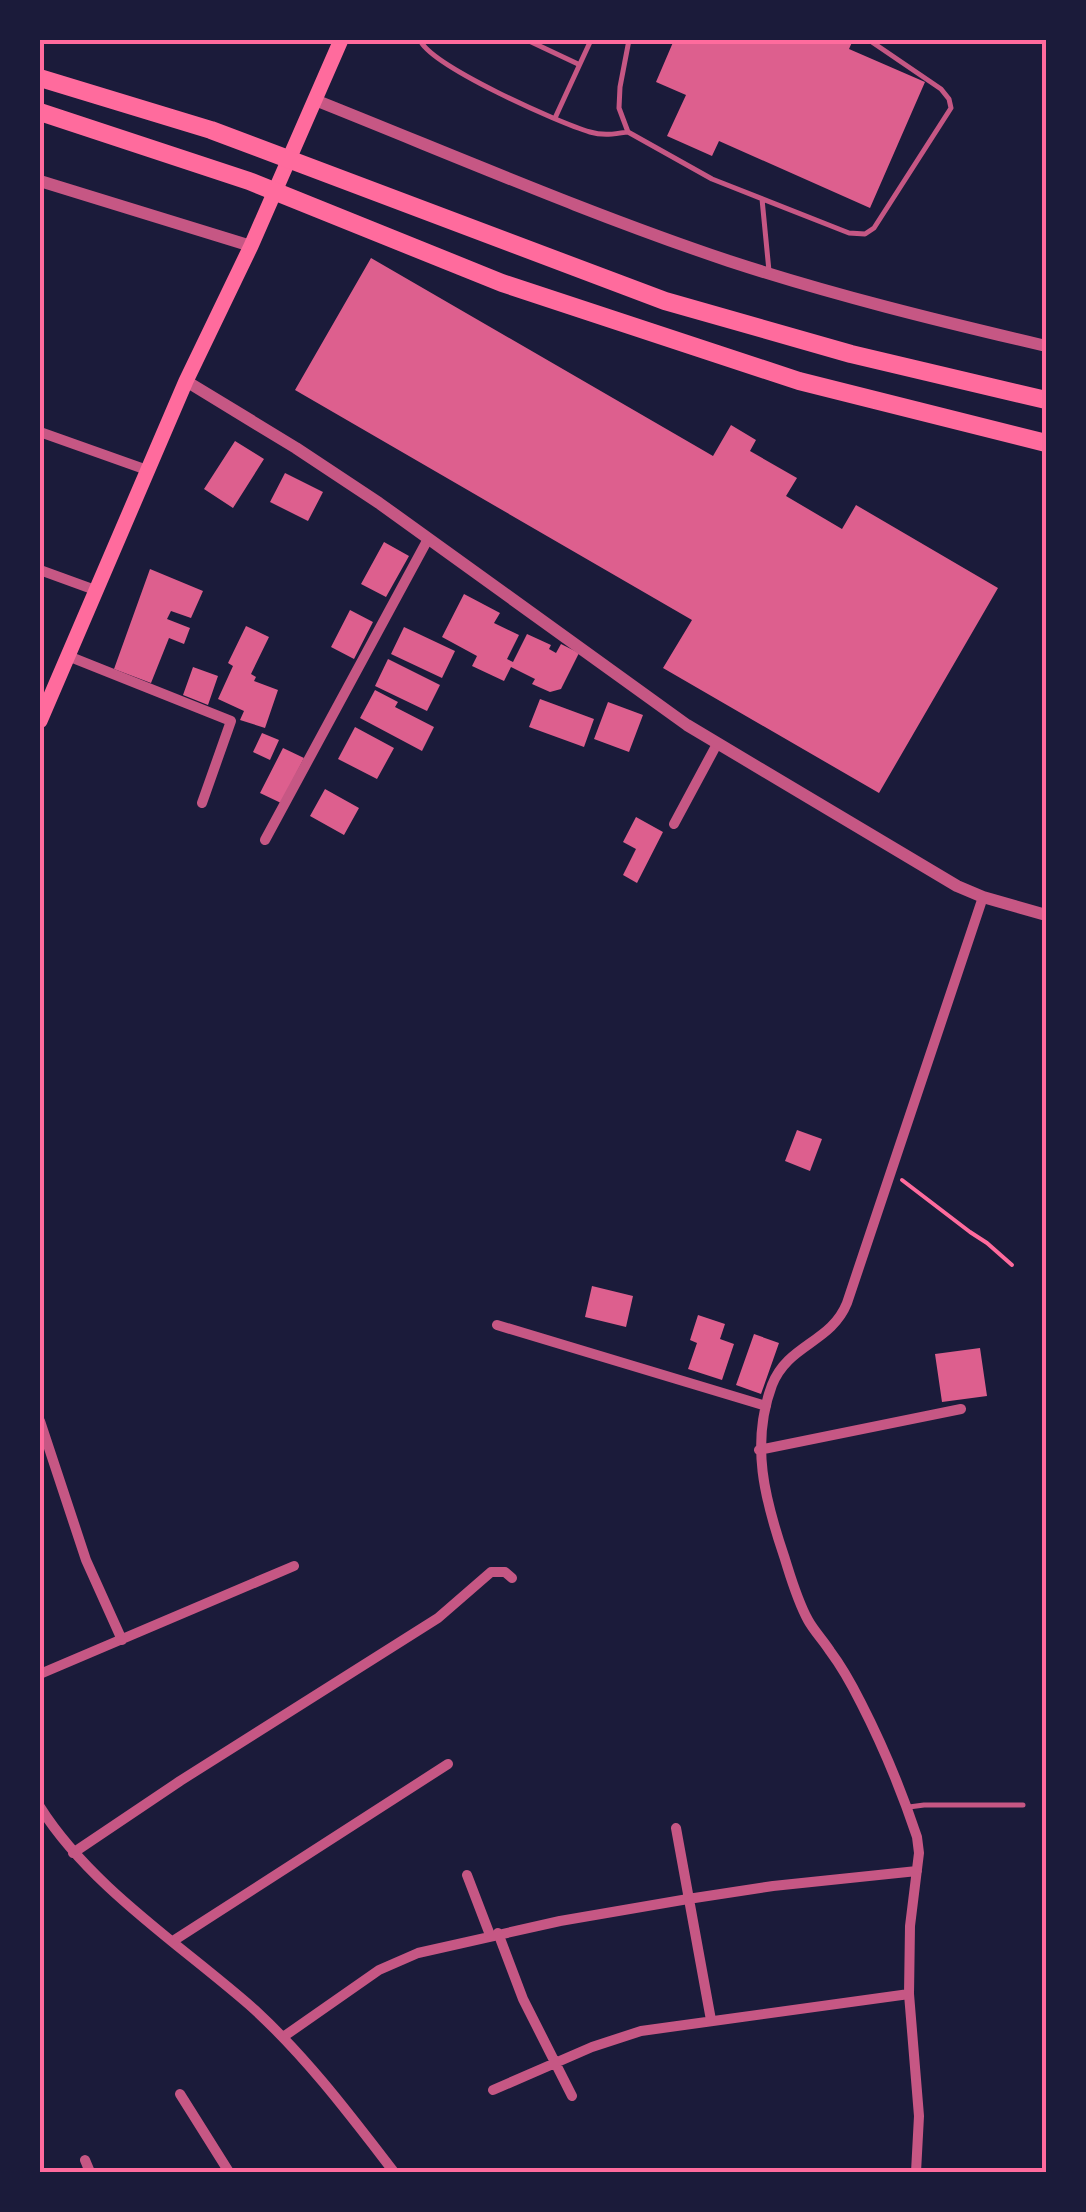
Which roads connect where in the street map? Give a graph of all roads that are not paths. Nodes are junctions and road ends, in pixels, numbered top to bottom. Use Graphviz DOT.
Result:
graph roads {
  1 [pos="342,40"];
  2 [pos="420,40"];
  3 [pos="527,40"];
  4 [pos="591,40"];
  5 [pos="629,40"];
  6 [pos="869,40"];
  7 [pos="580,64"];
  8 [pos="40,78"];
  9 [pos="316,100"];
  10 [pos="40,112"];
  11 [pos="555,118"];
  12 [pos="628,132"];
  13 [pos="40,181"];
  14 [pos="762,199"];
  15 [pos="251,246"];
  16 [pos="769,273"];
  17 [pos="1046,346"];
  18 [pos="186,381"];
  19 [pos="1046,400"];
  20 [pos="40,432"];
  21 [pos="1046,443"];
  22 [pos="148,470"];
  23 [pos="428,539"];
  24 [pos="40,570"];
  25 [pos="95,590"];
  26 [pos="68,656"];
  27 [pos="42,712"];
  28 [pos="717,744"];
  29 [pos="202,803"];
  30 [pos="674,824"];
  31 [pos="265,840"];
  32 [pos="982,897"];
  33 [pos="1046,915"];
  34 [pos="497,1325"];
  35 [pos="766,1406"];
  36 [pos="961,1409"];
  37 [pos="40,1422"];
  38 [pos="759,1450"];
  39 [pos="294,1566"];
  40 [pos="512,1578"];
  41 [pos="122,1640"];
  42 [pos="40,1674"];
  43 [pos="448,1764"];
  44 [pos="1023,1805"];
  45 [pos="40,1807"];
  46 [pos="906,1807"];
  47 [pos="676,1828"];
  48 [pos="73,1854"];
  49 [pos="917,1871"];
  50 [pos="467,1876"];
  51 [pos="688,1899"];
  52 [pos="494,1934"];
  53 [pos="172,1940"];
  54 [pos="909,1994"];
  55 [pos="710,2020"];
  56 [pos="282,2037"];
  57 [pos="556,2062"];
  58 [pos="494,2090"];
  59 [pos="180,2094"];
  60 [pos="572,2096"];
  61 [pos="86,2160"];
  62 [pos="90,2172"];
  63 [pos="229,2172"];
  64 [pos="394,2172"];
  65 [pos="916,2172"];
  1 -- 9 [label="main road"];
  2 -- 11 [label="lane"];
  3 -- 7 [label="lane"];
  4 -- 7 [label="lane"];
  5 -- 12 [label="lane"];
  6 -- 14 [label="lane"];
  7 -- 11 [label="lane"];
  8 -- 19 [label="highway"];
  9 -- 15 [label="main road"];
  9 -- 16 [label="street"];
  10 -- 21 [label="highway"];
  11 -- 12 [label="lane"];
  12 -- 14 [label="lane"];
  13 -- 15 [label="street"];
  14 -- 16 [label="lane"];
  15 -- 18 [label="main road"];
  16 -- 17 [label="street"];
  18 -- 22 [label="main road"];
  18 -- 23 [label="street"];
  20 -- 22 [label="street"];
  22 -- 25 [label="main road"];
  23 -- 28 [label="street"];
  23 -- 31 [label="street"];
  24 -- 25 [label="street"];
  25 -- 26 [label="main road"];
  26 -- 27 [label="main road"];
  26 -- 29 [label="street"];
  28 -- 30 [label="street"];
  28 -- 32 [label="street"];
  32 -- 33 [label="street"];
  32 -- 35 [label="street"];
  34 -- 35 [label="street"];
  35 -- 38 [label="street"];
  36 -- 38 [label="street"];
  37 -- 41 [label="street"];
  38 -- 46 [label="street"];
  39 -- 41 [label="street"];
  40 -- 48 [label="street"];
  41 -- 42 [label="street"];
  43 -- 53 [label="street"];
  44 -- 46 [label="lane"];
  45 -- 48 [label="street"];
  46 -- 49 [label="street"];
  47 -- 51 [label="street"];
  48 -- 53 [label="street"];
  49 -- 51 [label="street"];
  49 -- 54 [label="street"];
  50 -- 52 [label="street"];
  51 -- 52 [label="street"];
  51 -- 55 [label="street"];
  52 -- 56 [label="street"];
  52 -- 57 [label="street"];
  53 -- 56 [label="street"];
  54 -- 55 [label="street"];
  54 -- 65 [label="street"];
  55 -- 57 [label="street"];
  56 -- 64 [label="street"];
  57 -- 58 [label="street"];
  57 -- 60 [label="street"];
  59 -- 63 [label="street"];
  61 -- 62 [label="street"];
}
